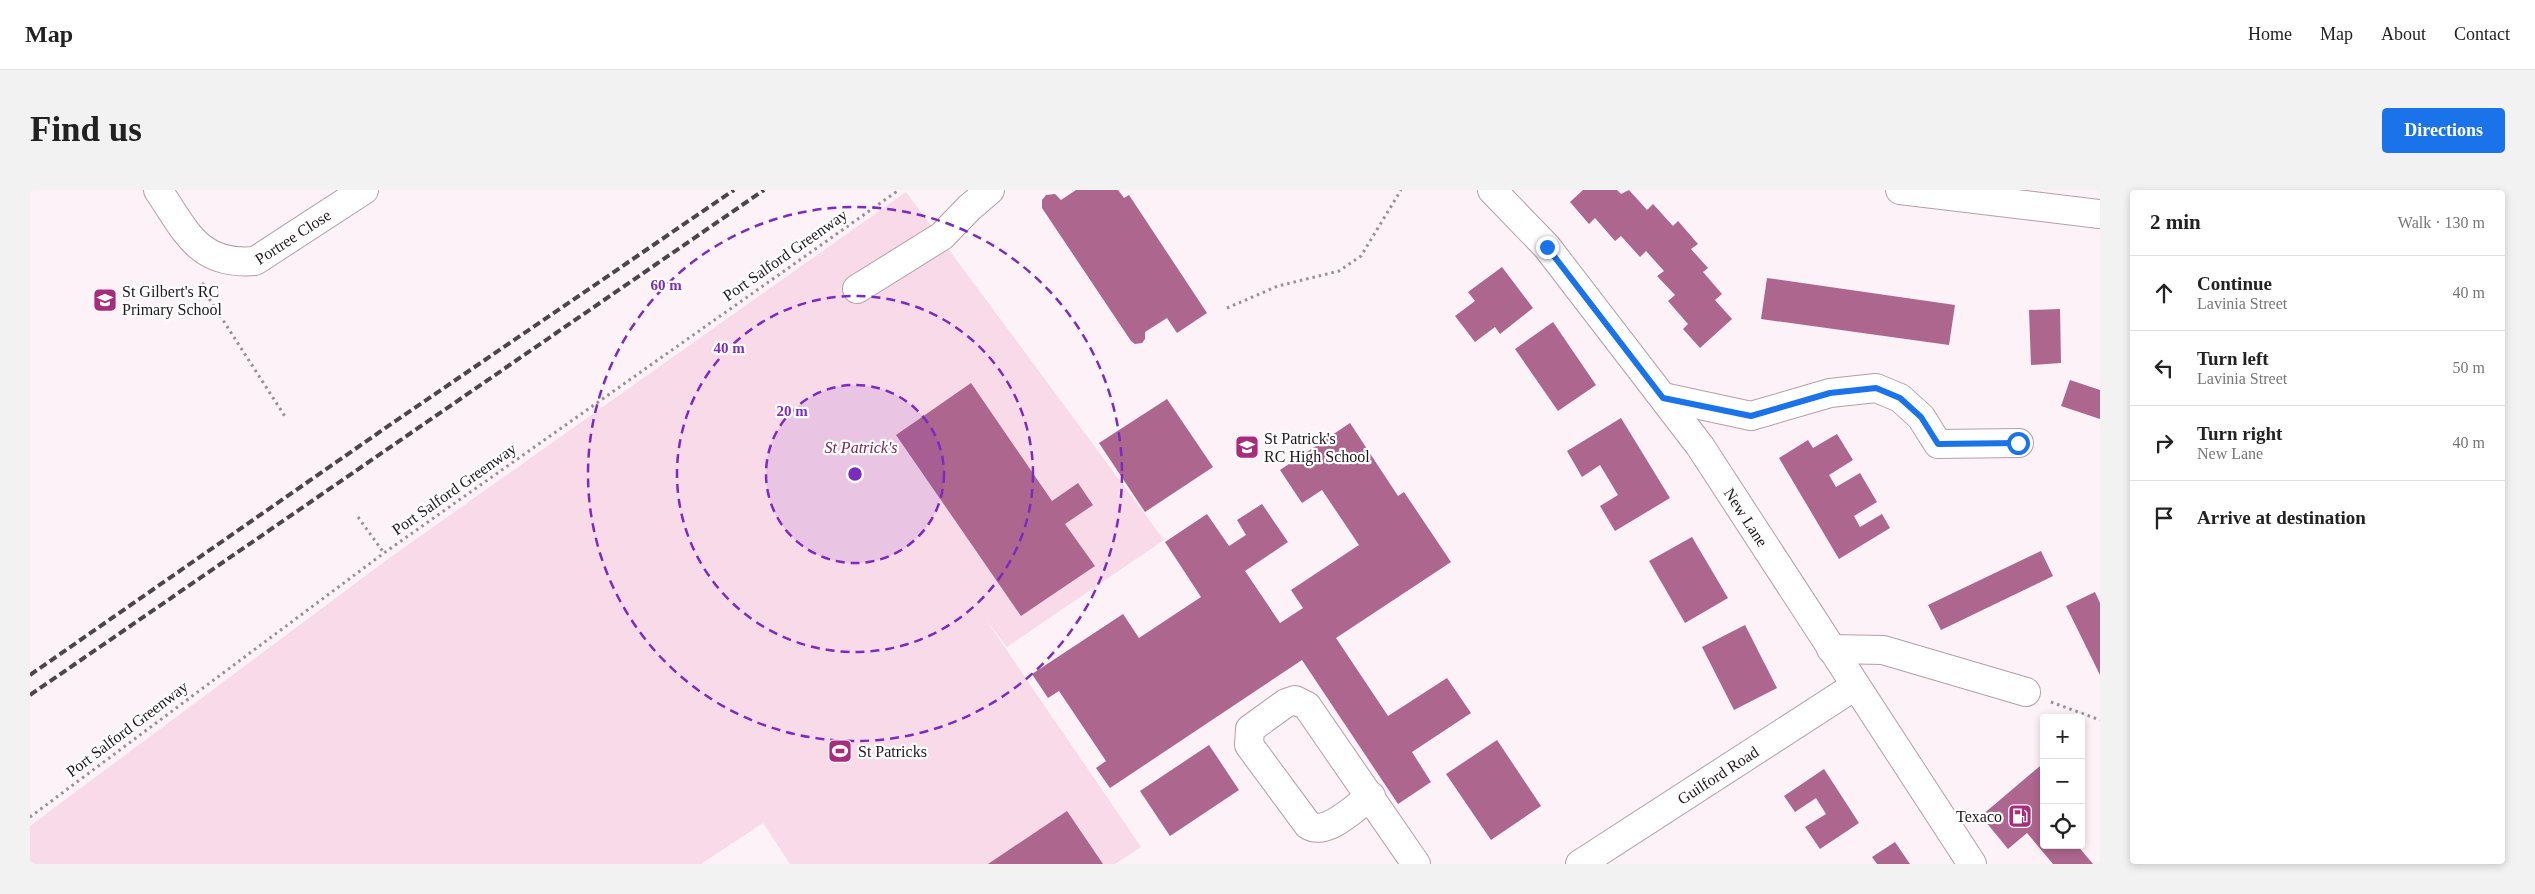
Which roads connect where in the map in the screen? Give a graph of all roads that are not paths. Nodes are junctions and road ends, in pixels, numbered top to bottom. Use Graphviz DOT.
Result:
graph roads {
  1 [pos="158,190"];
  2 [pos="364,190"];
  3 [pos="990,190"];
  4 [pos="1492,190"];
  5 [pos="1900,190"];
  6 [pos="2100,214"];
  7 [pos="857,289"];
  8 [pos="1663,398"];
  9 [pos="2018,443"];
  10 [pos="1831,649"];
  11 [pos="1855,686"];
  12 [pos="2026,692"];
  13 [pos="1371,796"];
  14 [pos="1416,864"];
  15 [pos="1580,864"];
  16 [pos="1972,864"];
  1 -- 2 [label="street, Portree Close"];
  3 -- 7 [label="street"];
  4 -- 8 [label="street, New Lane"];
  5 -- 6 [label="street"];
  8 -- 9 [label="street"];
  8 -- 10 [label="street, New Lane"];
  10 -- 11 [label="street, New Lane"];
  10 -- 12 [label="street"];
  11 -- 15 [label="street, Guilford Road"];
  11 -- 16 [label="street, New Lane"];
  13 -- 13 [label="street"];
  13 -- 14 [label="street"];
}
